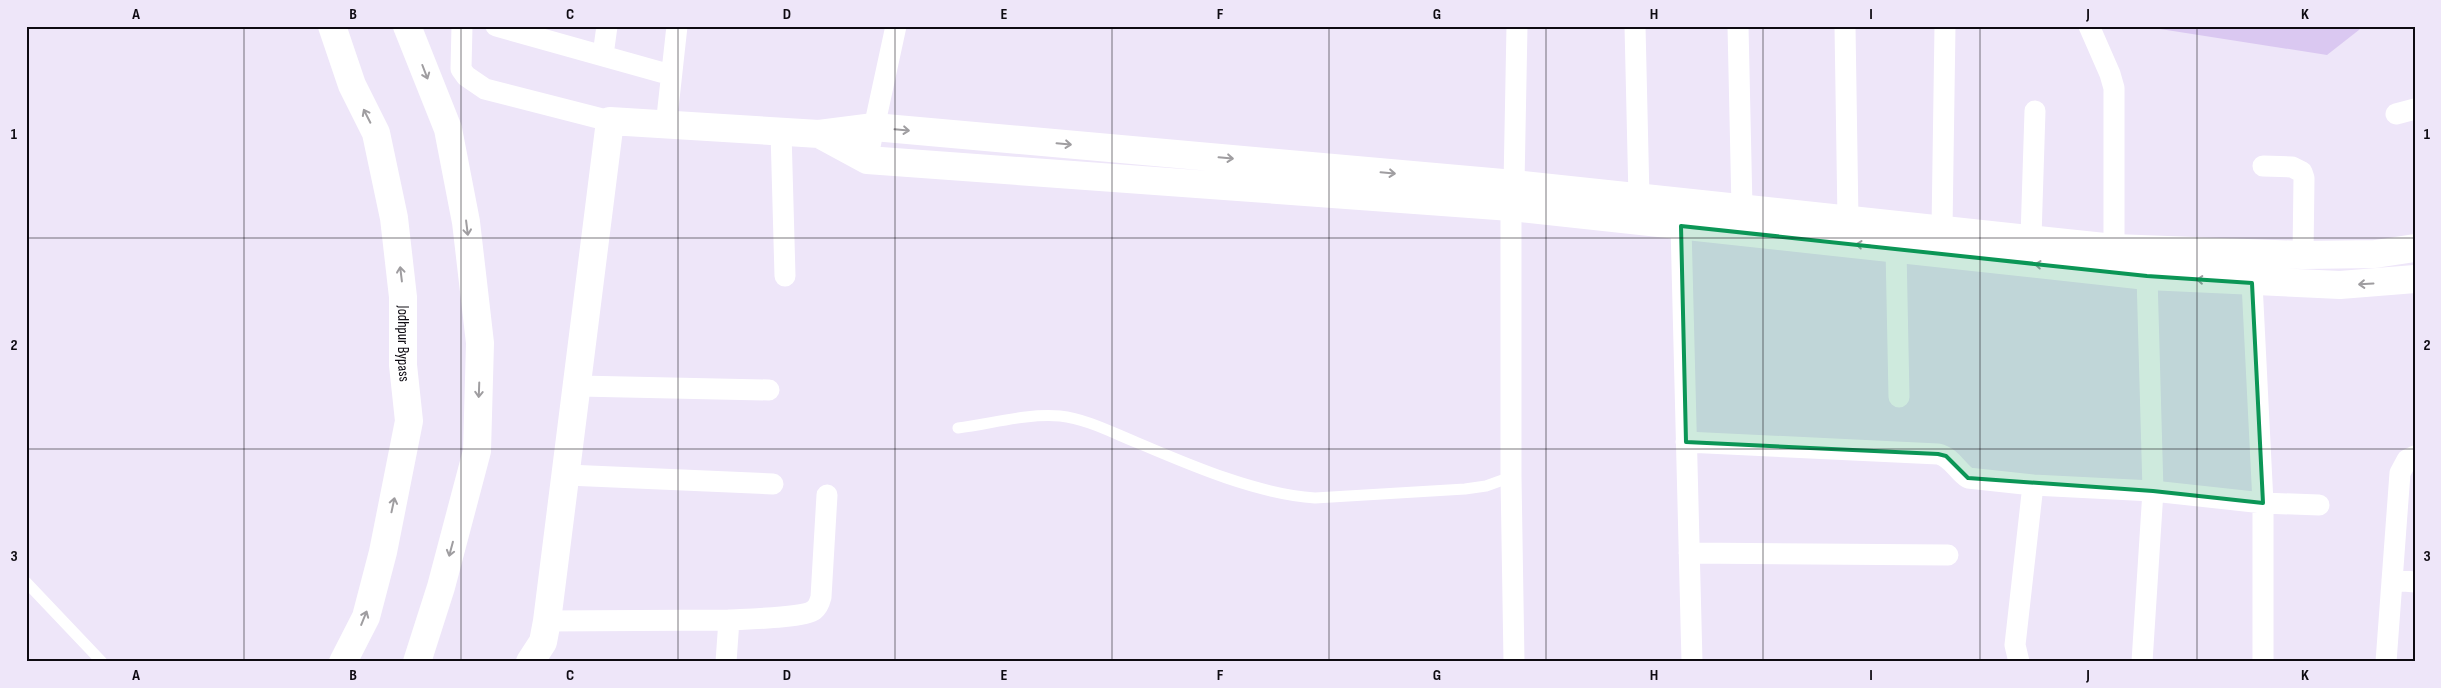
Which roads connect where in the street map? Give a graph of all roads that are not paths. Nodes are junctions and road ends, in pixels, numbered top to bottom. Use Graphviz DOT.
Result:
graph roads {
  1 [pos="332,26"];
  2 [pos="407,26"];
  3 [pos="462,26"];
  4 [pos="496,26"];
  5 [pos="607,26"];
  6 [pos="677,26"];
  7 [pos="896,26"];
  8 [pos="1517,26"];
  9 [pos="1635,26"];
  10 [pos="1738,26"];
  11 [pos="1845,26"];
  12 [pos="1945,26"];
  13 [pos="2089,26"];
  14 [pos="603,55"];
  15 [pos="671,75"];
  16 [pos="2035,112"];
  17 [pos="610,122"];
  18 [pos="666,126"];
  19 [pos="874,127"];
  20 [pos="781,132"];
  21 [pos="819,134"];
  22 [pos="867,160"];
  23 [pos="2263,166"];
  24 [pos="1512,195"];
  25 [pos="1639,198"];
  26 [pos="1742,208"];
  27 [pos="1848,221"];
  28 [pos="1681,226"];
  29 [pos="1942,229"];
  30 [pos="2031,237"];
  31 [pos="2114,248"];
  32 [pos="2415,248"];
  33 [pos="1896,249"];
  34 [pos="2302,255"];
  35 [pos="785,276"];
  36 [pos="2148,276"];
  37 [pos="2415,279"];
  38 [pos="2252,283"];
  39 [pos="579,386"];
  40 [pos="769,390"];
  41 [pos="1899,397"];
  42 [pos="958,428"];
  43 [pos="1686,442"];
  44 [pos="2415,456"];
  45 [pos="567,475"];
  46 [pos="1511,477"];
  47 [pos="773,484"];
  48 [pos="2034,485"];
  49 [pos="2153,491"];
  50 [pos="827,495"];
  51 [pos="2263,503"];
  52 [pos="2319,505"];
  53 [pos="1689,553"];
  54 [pos="1948,555"];
  55 [pos="2392,580"];
  56 [pos="26,582"];
  57 [pos="2415,582"];
  58 [pos="729,620"];
  59 [pos="547,621"];
  60 [pos="102,662"];
  61 [pos="343,662"];
  62 [pos="417,662"];
  63 [pos="530,662"];
  64 [pos="726,662"];
  65 [pos="1514,662"];
  66 [pos="1692,662"];
  67 [pos="2020,662"];
  68 [pos="2142,662"];
  69 [pos="2263,662"];
  70 [pos="2386,662"];
  61 -- 1 [label="main road, Jodhpur Bypass, one-way"];
  2 -- 62 [label="main road, one-way"];
  3 -- 17 [label="street"];
  4 -- 14 [label="street"];
  5 -- 14 [label="street"];
  6 -- 15 [label="street"];
  7 -- 19 [label="street"];
  8 -- 24 [label="street"];
  9 -- 25 [label="street"];
  10 -- 26 [label="street"];
  11 -- 27 [label="street"];
  12 -- 29 [label="street"];
  13 -- 31 [label="street"];
  14 -- 15 [label="street"];
  15 -- 18 [label="street"];
  16 -- 30 [label="street"];
  17 -- 18 [label="main road"];
  17 -- 39 [label="main road"];
  18 -- 20 [label="main road"];
  19 -- 21 [label="main road"];
  19 -- 22 [label="street"];
  19 -- 24 [label="main road, one-way"];
  20 -- 21 [label="main road"];
  20 -- 35 [label="street"];
  21 -- 22 [label="main road"];
  22 -- 24 [label="main road"];
  23 -- 34 [label="street"];
  24 -- 25 [label="main road"];
  24 -- 28 [label="main road"];
  24 -- 46 [label="street"];
  25 -- 26 [label="main road"];
  26 -- 27 [label="main road"];
  27 -- 29 [label="main road"];
  33 -- 28 [label="main road, one-way"];
  28 -- 43 [label="street"];
  29 -- 30 [label="main road"];
  30 -- 31 [label="main road"];
  31 -- 34 [label="main road"];
  32 -- 34 [label="main road"];
  36 -- 33 [label="main road, one-way"];
  33 -- 41 [label="street"];
  38 -- 36 [label="main road, one-way"];
  36 -- 49 [label="street"];
  37 -- 38 [label="main road, one-way"];
  38 -- 51 [label="street"];
  39 -- 40 [label="street"];
  39 -- 45 [label="main road"];
  42 -- 46 [label="lane"];
  43 -- 48 [label="street"];
  43 -- 53 [label="street"];
  44 -- 55 [label="street"];
  45 -- 47 [label="street"];
  45 -- 59 [label="main road"];
  46 -- 65 [label="street"];
  48 -- 49 [label="street"];
  48 -- 67 [label="street"];
  49 -- 51 [label="street"];
  49 -- 68 [label="street"];
  50 -- 58 [label="street"];
  51 -- 52 [label="street"];
  51 -- 69 [label="street"];
  53 -- 54 [label="street"];
  53 -- 66 [label="street"];
  55 -- 57 [label="street"];
  55 -- 70 [label="street"];
  56 -- 60 [label="lane"];
  58 -- 59 [label="street"];
  58 -- 64 [label="street"];
  59 -- 63 [label="main road"];
}
